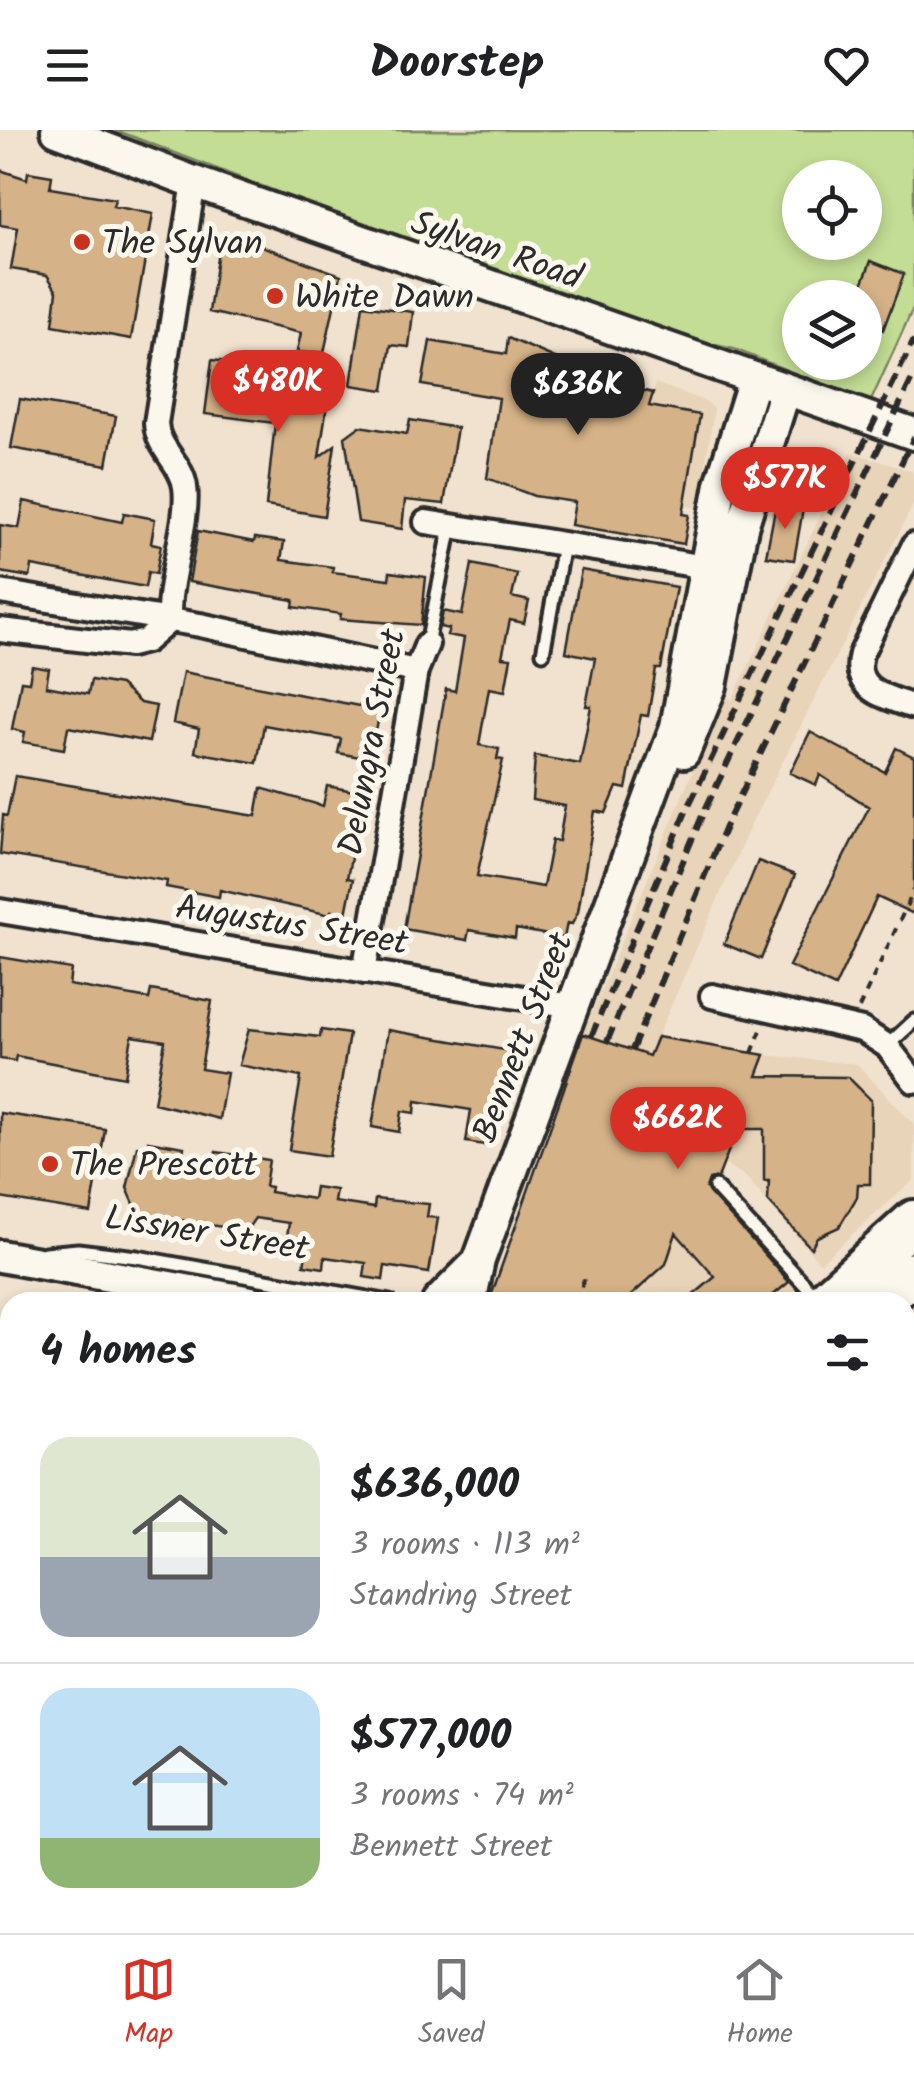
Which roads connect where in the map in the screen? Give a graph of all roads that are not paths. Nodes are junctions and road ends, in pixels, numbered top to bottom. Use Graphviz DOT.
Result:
graph roads {
  1 [pos="57,130"];
  2 [pos="194,182"];
  3 [pos="754,380"];
  4 [pos="785,390"];
  5 [pos="914,434"];
  6 [pos="426,522"];
  7 [pos="451,526"];
  8 [pos="562,545"];
  9 [pos="914,546"];
  10 [pos="719,569"];
  11 [pos="0,592"];
  12 [pos="169,621"];
  13 [pos="0,630"];
  14 [pos="428,644"];
  15 [pos="542,653"];
  16 [pos="416,671"];
  17 [pos="914,707"];
  18 [pos="0,912"];
  19 [pos="364,972"];
  20 [pos="712,996"];
  21 [pos="572,1006"];
  22 [pos="914,1021"];
  23 [pos="887,1046"];
  24 [pos="914,1081"];
  25 [pos="715,1187"];
  26 [pos="914,1221"];
  27 [pos="6,1256"];
  28 [pos="478,1260"];
  29 [pos="914,1273"];
  30 [pos="199,1292"];
  31 [pos="347,1292"];
  32 [pos="454,1292"];
  33 [pos="472,1292"];
  34 [pos="813,1292"];
  35 [pos="833,1292"];
  36 [pos="892,1292"];
  1 -- 2 [label="street, Sylvan Road"];
  2 -- 3 [label="street, Sylvan Road"];
  2 -- 12 [label="street"];
  3 -- 4 [label="street, Sylvan Road"];
  3 -- 10 [label="street, Bennett Street"];
  4 -- 5 [label="street, Sylvan Road"];
  4 -- 10 [label="street, Bennett Street"];
  6 -- 7 [label="street"];
  7 -- 8 [label="street"];
  7 -- 14 [label="lane, Delungra Street"];
  8 -- 10 [label="street"];
  8 -- 15 [label="lane"];
  9 -- 17 [label="street"];
  10 -- 21 [label="street, Bennett Street"];
  11 -- 12 [label="street"];
  12 -- 13 [label="street"];
  12 -- 16 [label="street"];
  14 -- 16 [label="street, Delungra Street"];
  16 -- 19 [label="street, Delungra Street"];
  18 -- 19 [label="street, Augustus Street"];
  19 -- 21 [label="street, Augustus Street"];
  20 -- 23 [label="street"];
  21 -- 28 [label="street, Bennett Street"];
  22 -- 23 [label="lane"];
  23 -- 24 [label="street"];
  25 -- 34 [label="lane"];
  26 -- 35 [label="highway"];
  27 -- 30 [label="street, Lissner Street"];
  27 -- 31 [label="lane, Lissner Street"];
  28 -- 32 [label="street, Bennett Street"];
  28 -- 33 [label="street, Bennett Street"];
  29 -- 36 [label="highway"];
}
